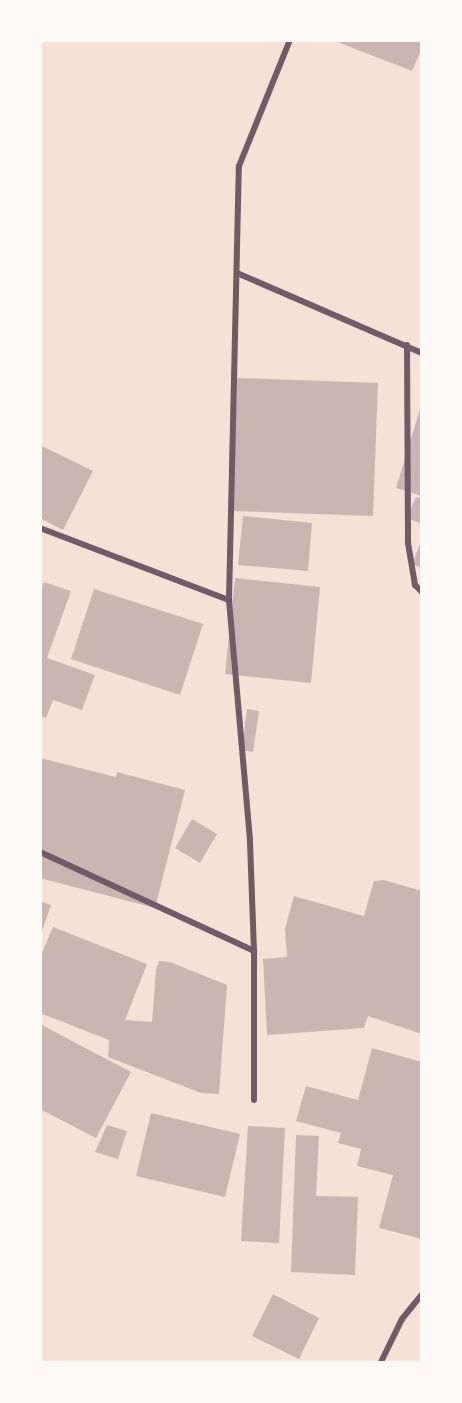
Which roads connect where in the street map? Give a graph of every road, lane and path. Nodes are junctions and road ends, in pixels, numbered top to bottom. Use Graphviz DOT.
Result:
graph roads {
  1 [pos="290,40"];
  2 [pos="237,273"];
  3 [pos="407,345"];
  4 [pos="422,353"];
  5 [pos="40,528"];
  6 [pos="422,592"];
  7 [pos="229,600"];
  8 [pos="40,852"];
  9 [pos="254,951"];
  10 [pos="254,1100"];
  11 [pos="422,1294"];
  12 [pos="381,1362"];
  1 -- 2 [label="street"];
  2 -- 3 [label="street"];
  2 -- 7 [label="street"];
  3 -- 4 [label="street"];
  3 -- 6 [label="street"];
  5 -- 7 [label="street"];
  7 -- 9 [label="street"];
  8 -- 9 [label="street"];
  9 -- 10 [label="street"];
  11 -- 12 [label="street"];
}
